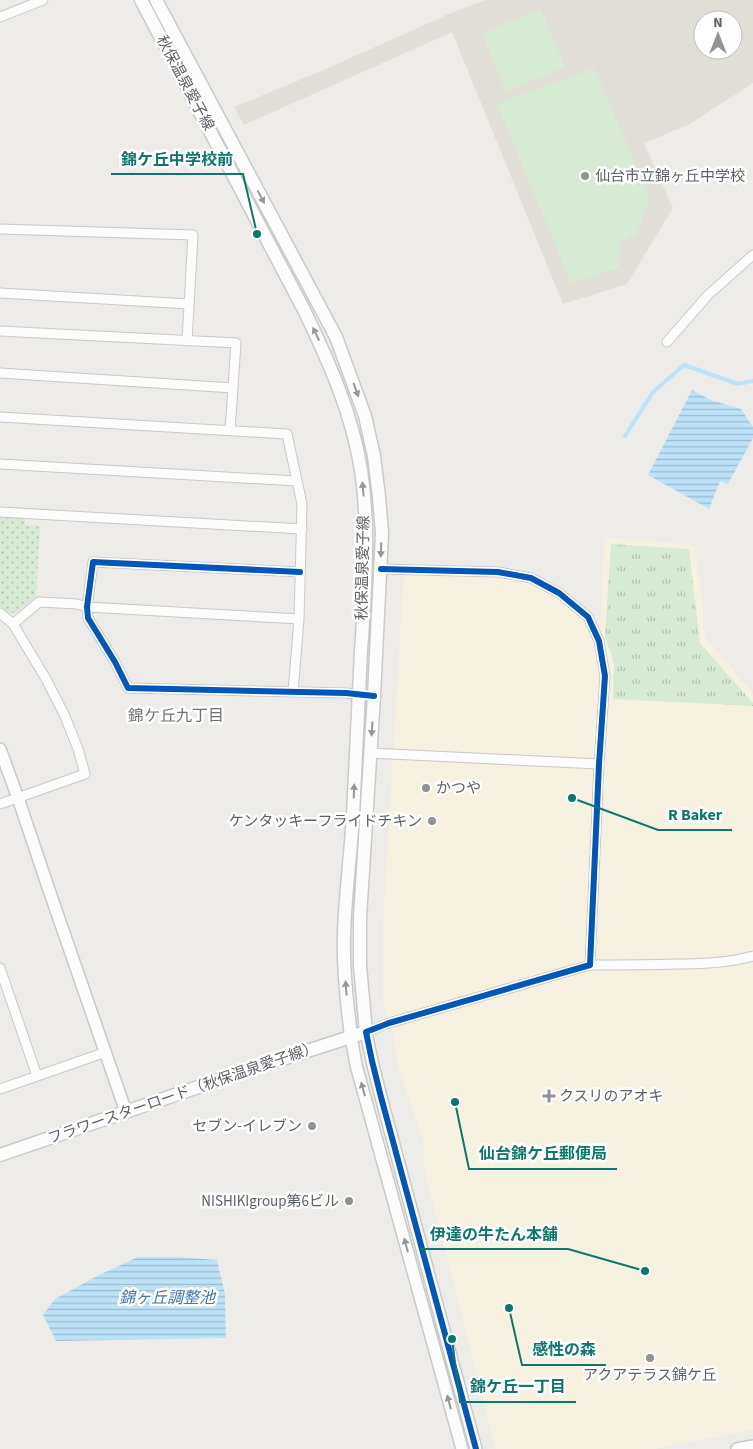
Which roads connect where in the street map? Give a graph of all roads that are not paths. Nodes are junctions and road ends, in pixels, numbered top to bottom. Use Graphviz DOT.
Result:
graph roads {
  1 [pos="43,0"];
  2 [pos="141,0"];
  3 [pos="156,0"];
  4 [pos="0,17"];
  5 [pos="0,230"];
  6 [pos="753,255"];
  7 [pos="0,293"];
  8 [pos="189,304"];
  9 [pos="0,331"];
  10 [pos="187,341"];
  11 [pos="667,342"];
  12 [pos="0,373"];
  13 [pos="233,388"];
  14 [pos="0,417"];
  15 [pos="230,430"];
  16 [pos="0,464"];
  17 [pos="297,481"];
  18 [pos="0,512"];
  19 [pos="302,529"];
  20 [pos="381,569"];
  21 [pos="300,572"];
  22 [pos="87,607"];
  23 [pos="0,613"];
  24 [pos="299,619"];
  25 [pos="13,624"];
  26 [pos="293,692"];
  27 [pos="358,694"];
  28 [pos="374,696"];
  29 [pos="0,749"];
  30 [pos="370,752"];
  31 [pos="599,764"];
  32 [pos="18,798"];
  33 [pos="0,804"];
  34 [pos="753,956"];
  35 [pos="590,964"];
  36 [pos="0,968"];
  37 [pos="366,1032"];
  38 [pos="351,1036"];
  39 [pos="106,1052"];
  40 [pos="37,1076"];
  41 [pos="0,1090"];
  42 [pos="126,1112"];
  43 [pos="0,1155"];
  44 [pos="753,1446"];
  45 [pos="462,1449"];
  46 [pos="476,1449"];
  47 [pos="737,1449"];
  1 -- 4 [label="street"];
  27 -- 2 [label="main road, 秋保温泉愛子線, one-way"];
  3 -- 20 [label="main road, 秋保温泉愛子線, one-way"];
  5 -- 8 [label="street"];
  6 -- 11 [label="street"];
  7 -- 8 [label="street"];
  8 -- 10 [label="street"];
  9 -- 10 [label="street"];
  10 -- 13 [label="street"];
  12 -- 13 [label="street"];
  13 -- 15 [label="street"];
  14 -- 15 [label="street"];
  15 -- 17 [label="street"];
  16 -- 17 [label="street"];
  17 -- 19 [label="street"];
  18 -- 19 [label="street"];
  19 -- 21 [label="street"];
  20 -- 28 [label="main road, 秋保温泉愛子線"];
  20 -- 31 [label="street"];
  21 -- 22 [label="street"];
  21 -- 24 [label="street"];
  22 -- 24 [label="street"];
  22 -- 25 [label="street"];
  22 -- 26 [label="street"];
  23 -- 25 [label="street"];
  24 -- 26 [label="street"];
  25 -- 32 [label="street"];
  26 -- 27 [label="street"];
  27 -- 28 [label="street"];
  38 -- 27 [label="main road, 秋保温泉愛子線, one-way"];
  28 -- 30 [label="main road, 秋保温泉愛子線, one-way"];
  29 -- 32 [label="street"];
  30 -- 31 [label="street"];
  30 -- 37 [label="main road, 秋保温泉愛子線"];
  31 -- 35 [label="street"];
  32 -- 33 [label="street"];
  32 -- 39 [label="street"];
  34 -- 35 [label="street"];
  35 -- 37 [label="street"];
  36 -- 40 [label="street"];
  37 -- 38 [label="main road, フラワースターロード（秋保温泉愛子線）"];
  37 -- 46 [label="street"];
  38 -- 42 [label="main road, フラワースターロード（秋保温泉愛子線）"];
  45 -- 38 [label="street, one-way"];
  39 -- 40 [label="street"];
  39 -- 42 [label="street"];
  40 -- 41 [label="street"];
  42 -- 43 [label="main road, フラワースターロード（秋保温泉愛子線）"];
  44 -- 47 [label="street"];
}
